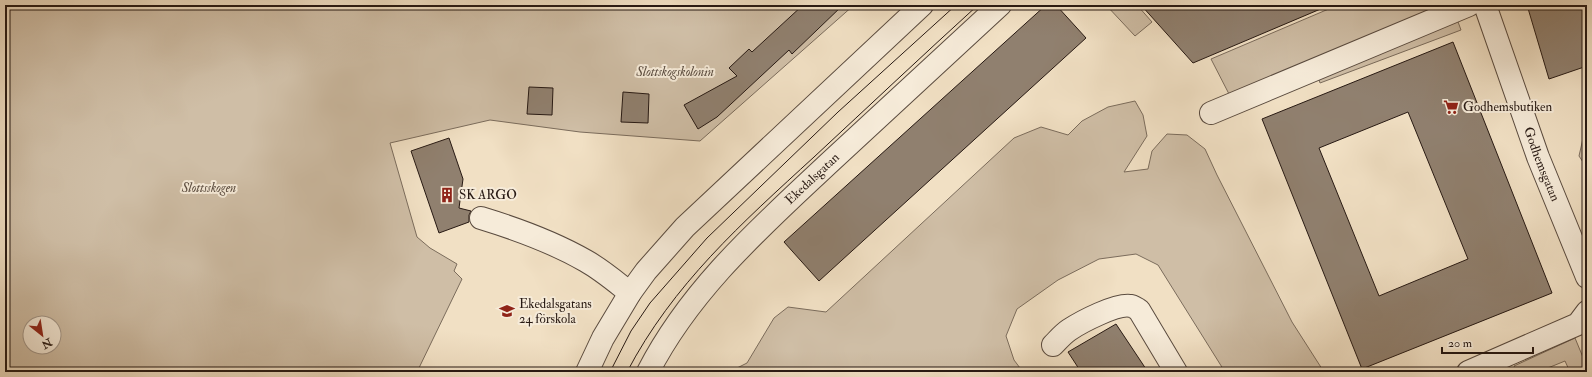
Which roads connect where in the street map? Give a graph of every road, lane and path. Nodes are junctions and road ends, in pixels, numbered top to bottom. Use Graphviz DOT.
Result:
graph roads {
  1 [pos="922,5"];
  2 [pos="1000,5"];
  3 [pos="1470,5"];
  4 [pos="1485,5"];
  5 [pos="1211,113"];
  6 [pos="481,218"];
  7 [pos="1587,277"];
  8 [pos="630,293"];
  9 [pos="1587,312"];
  10 [pos="1052,345"];
  11 [pos="588,372"];
  12 [pos="648,372"];
  13 [pos="1176,372"];
  14 [pos="1468,372"];
  1 -- 8 [label="street"];
  2 -- 12 [label="street, Ekedalsgatan"];
  3 -- 5 [label="street"];
  4 -- 7 [label="street, Godhemsgatan"];
  6 -- 8 [label="street"];
  8 -- 11 [label="street"];
  9 -- 14 [label="street"];
  10 -- 13 [label="street"];
}
